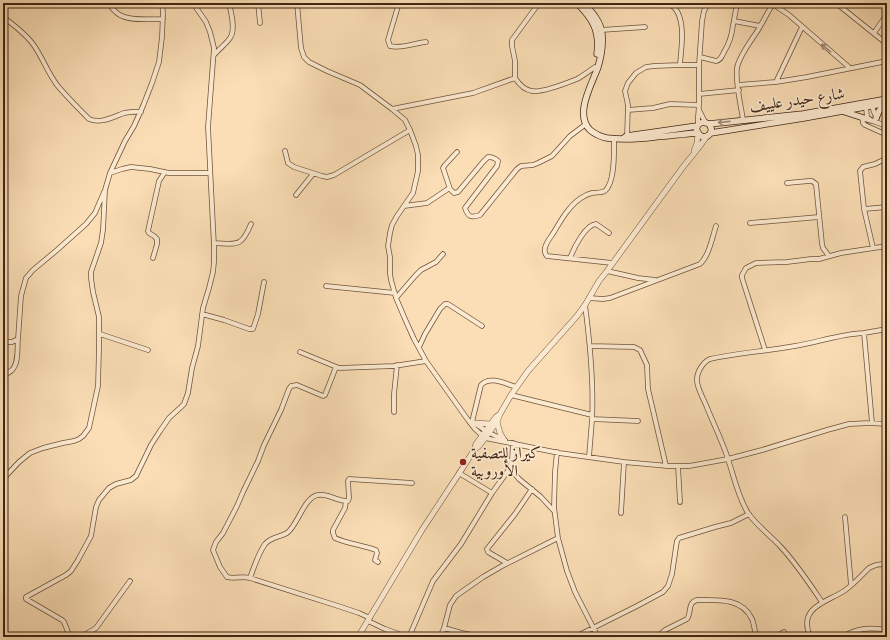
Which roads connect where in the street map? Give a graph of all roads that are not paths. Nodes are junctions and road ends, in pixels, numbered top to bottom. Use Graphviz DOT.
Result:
graph roads {
  1 [pos="108,3"];
  2 [pos="162,3"];
  3 [pos="193,3"];
  4 [pos="229,3"];
  5 [pos="258,3"];
  6 [pos="297,3"];
  7 [pos="399,3"];
  8 [pos="539,3"];
  9 [pos="577,3"];
  10 [pos="584,3"];
  11 [pos="669,3"];
  12 [pos="708,3"];
  13 [pos="738,3"];
  14 [pos="772,3"];
  15 [pos="836,3"];
  16 [pos="588,6"];
  17 [pos="887,14"];
  18 [pos="3,17"];
  19 [pos="163,19"];
  20 [pos="734,21"];
  21 [pos="260,23"];
  22 [pos="760,26"];
  23 [pos="802,27"];
  24 [pos="645,28"];
  25 [pos="601,30"];
  26 [pos="874,33"];
  27 [pos="426,42"];
  28 [pos="887,44"];
  29 [pos="214,55"];
  30 [pos="700,57"];
  31 [pos="887,61"];
  32 [pos="680,65"];
  33 [pos="700,65"];
  34 [pos="850,68"];
  35 [pos="596,69"];
  36 [pos="515,78"];
  37 [pos="776,82"];
  38 [pos="738,88"];
  39 [pos="699,94"];
  40 [pos="886,102"];
  41 [pos="872,106"];
  42 [pos="699,107"];
  43 [pos="866,107"];
  44 [pos="392,108"];
  45 [pos="628,110"];
  46 [pos="141,112"];
  47 [pos="843,112"];
  48 [pos="862,117"];
  49 [pos="876,118"];
  50 [pos="743,120"];
  51 [pos="870,120"];
  52 [pos="707,123"];
  53 [pos="880,123"];
  54 [pos="586,124"];
  55 [pos="698,126"];
  56 [pos="887,126"];
  57 [pos="410,130"];
  58 [pos="698,134"];
  59 [pos="709,135"];
  60 [pos="887,135"];
  61 [pos="614,138"];
  62 [pos="625,138"];
  63 [pos="284,151"];
  64 [pos="456,152"];
  65 [pos="693,154"];
  66 [pos="887,158"];
  67 [pos="165,172"];
  68 [pos="110,173"];
  69 [pos="210,173"];
  70 [pos="313,174"];
  71 [pos="787,183"];
  72 [pos="450,189"];
  73 [pos="105,190"];
  74 [pos="296,194"];
  75 [pos="404,206"];
  76 [pos="887,207"];
  77 [pos="864,208"];
  78 [pos="819,217"];
  79 [pos="750,223"];
  80 [pos="251,224"];
  81 [pos="716,226"];
  82 [pos="609,233"];
  83 [pos="214,243"];
  84 [pos="887,246"];
  85 [pos="873,248"];
  86 [pos="443,254"];
  87 [pos="829,256"];
  88 [pos="153,258"];
  89 [pos="570,258"];
  90 [pos="612,263"];
  91 [pos="606,271"];
  92 [pos="657,280"];
  93 [pos="264,282"];
  94 [pos="326,286"];
  95 [pos="396,296"];
  96 [pos="589,298"];
  97 [pos="585,305"];
  98 [pos="202,314"];
  99 [pos="482,326"];
  100 [pos="887,329"];
  101 [pos="864,333"];
  102 [pos="100,334"];
  103 [pos="18,339"];
  104 [pos="3,342"];
  105 [pos="590,346"];
  106 [pos="419,347"];
  107 [pos="148,350"];
  108 [pos="765,350"];
  109 [pos="300,352"];
  110 [pos="426,361"];
  111 [pos="397,365"];
  112 [pos="336,367"];
  113 [pos="3,375"];
  114 [pos="516,387"];
  115 [pos="511,395"];
  116 [pos="394,412"];
  117 [pos="500,414"];
  118 [pos="592,417"];
  119 [pos="638,421"];
  120 [pos="472,422"];
  121 [pos="497,422"];
  122 [pos="872,423"];
  123 [pos="491,424"];
  124 [pos="887,424"];
  125 [pos="485,434"];
  126 [pos="506,441"];
  127 [pos="513,443"];
  128 [pos="557,452"];
  129 [pos="589,457"];
  130 [pos="728,458"];
  131 [pos="624,462"];
  132 [pos="666,466"];
  133 [pos="678,466"];
  134 [pos="510,468"];
  135 [pos="460,473"];
  136 [pos="3,479"];
  137 [pos="412,483"];
  138 [pos="532,489"];
  139 [pos="492,493"];
  140 [pos="346,501"];
  141 [pos="680,502"];
  142 [pos="554,511"];
  143 [pos="620,513"];
  144 [pos="3,514"];
  145 [pos="749,514"];
  146 [pos="845,517"];
  147 [pos="3,522"];
  148 [pos="558,538"];
  149 [pos="378,562"];
  150 [pos="507,563"];
  151 [pos="887,565"];
  152 [pos="250,578"];
  153 [pos="130,581"];
  154 [pos="851,585"];
  155 [pos="822,602"];
  156 [pos="369,620"];
  157 [pos="444,628"];
  158 [pos="593,628"];
  159 [pos="887,630"];
  160 [pos="784,632"];
  161 [pos="70,637"];
  162 [pos="81,637"];
  163 [pos="358,637"];
  164 [pos="408,637"];
  165 [pos="440,637"];
  166 [pos="481,637"];
  167 [pos="575,637"];
  168 [pos="598,637"];
  169 [pos="657,637"];
  170 [pos="756,637"];
  171 [pos="775,637"];
  172 [pos="810,637"];
  173 [pos="842,637"];
  1 -- 19 [label="street"];
  2 -- 19 [label="street"];
  3 -- 29 [label="street"];
  4 -- 29 [label="street"];
  5 -- 21 [label="street"];
  6 -- 44 [label="street"];
  7 -- 27 [label="street"];
  8 -- 36 [label="street"];
  9 -- 35 [label="main road"];
  10 -- 16 [label="main road"];
  11 -- 32 [label="street"];
  12 -- 30 [label="street"];
  13 -- 20 [label="street"];
  14 -- 22 [label="street"];
  14 -- 23 [label="street"];
  15 -- 26 [label="street"];
  16 -- 25 [label="main road"];
  17 -- 26 [label="street"];
  18 -- 46 [label="street"];
  19 -- 46 [label="street"];
  20 -- 22 [label="street"];
  20 -- 30 [label="street"];
  22 -- 38 [label="street"];
  34 -- 23 [label="street, one-way"];
  23 -- 37 [label="street"];
  24 -- 25 [label="street"];
  25 -- 35 [label="main road"];
  26 -- 28 [label="street"];
  29 -- 69 [label="street"];
  30 -- 33 [label="street"];
  31 -- 34 [label="street"];
  32 -- 33 [label="street"];
  32 -- 45 [label="street"];
  33 -- 39 [label="street"];
  34 -- 37 [label="street"];
  35 -- 36 [label="street"];
  35 -- 54 [label="main road"];
  36 -- 44 [label="street"];
  37 -- 38 [label="street"];
  38 -- 39 [label="street"];
  38 -- 50 [label="street"];
  39 -- 42 [label="street"];
  40 -- 41 [label="main road, شارع حيدر علييف"];
  40 -- 49 [label="main road"];
  40 -- 50 [label="main road, شارع حيدر علييف"];
  41 -- 43 [label="main road, شارع حيدر علييف"];
  41 -- 49 [label="street"];
  42 -- 45 [label="street"];
  42 -- 52 [label="street"];
  42 -- 55 [label="street"];
  43 -- 47 [label="main road, شارع حيدر علييف"];
  43 -- 51 [label="street"];
  44 -- 57 [label="street"];
  45 -- 62 [label="street"];
  46 -- 68 [label="street"];
  47 -- 48 [label="main road"];
  47 -- 59 [label="main road, شارع حيدر علييف"];
  48 -- 51 [label="main road"];
  48 -- 60 [label="street"];
  49 -- 53 [label="street"];
  50 -- 52 [label="main road, شارع حيدر علييف, one-way"];
  51 -- 53 [label="street"];
  52 -- 55 [label="main road"];
  52 -- 59 [label="main road"];
  53 -- 56 [label="street"];
  54 -- 61 [label="main road"];
  54 -- 72 [label="street"];
  55 -- 58 [label="main road"];
  55 -- 62 [label="main road"];
  57 -- 70 [label="street"];
  57 -- 75 [label="street"];
  58 -- 59 [label="main road"];
  58 -- 62 [label="main road"];
  58 -- 65 [label="street"];
  59 -- 65 [label="street"];
  61 -- 62 [label="main road"];
  61 -- 89 [label="street"];
  63 -- 70 [label="street"];
  64 -- 72 [label="street"];
  65 -- 90 [label="street"];
  66 -- 77 [label="street"];
  67 -- 68 [label="street"];
  67 -- 69 [label="street"];
  67 -- 88 [label="street"];
  68 -- 73 [label="street"];
  69 -- 83 [label="street"];
  70 -- 74 [label="street"];
  71 -- 78 [label="street"];
  72 -- 75 [label="street"];
  73 -- 102 [label="street"];
  73 -- 103 [label="street"];
  75 -- 95 [label="street"];
  76 -- 77 [label="street"];
  77 -- 85 [label="street"];
  78 -- 79 [label="street"];
  78 -- 87 [label="street"];
  80 -- 83 [label="street"];
  81 -- 92 [label="street"];
  82 -- 89 [label="street"];
  83 -- 98 [label="street"];
  84 -- 85 [label="street"];
  85 -- 87 [label="street"];
  86 -- 95 [label="street"];
  87 -- 108 [label="street"];
  89 -- 90 [label="street"];
  90 -- 91 [label="street"];
  91 -- 92 [label="street"];
  91 -- 96 [label="street"];
  92 -- 96 [label="street"];
  93 -- 98 [label="street"];
  94 -- 95 [label="street"];
  95 -- 106 [label="street"];
  96 -- 97 [label="street"];
  97 -- 105 [label="street"];
  97 -- 114 [label="street"];
  98 -- 161 [label="street"];
  99 -- 106 [label="street"];
  100 -- 101 [label="street"];
  101 -- 108 [label="street"];
  101 -- 122 [label="street"];
  102 -- 107 [label="street"];
  102 -- 136 [label="street"];
  103 -- 104 [label="street"];
  103 -- 113 [label="street"];
  105 -- 118 [label="street"];
  105 -- 132 [label="street"];
  106 -- 110 [label="street"];
  108 -- 130 [label="street"];
  109 -- 112 [label="street"];
  110 -- 111 [label="street"];
  110 -- 120 [label="street"];
  111 -- 112 [label="street"];
  111 -- 116 [label="street"];
  112 -- 152 [label="street"];
  114 -- 115 [label="street"];
  114 -- 120 [label="street"];
  115 -- 117 [label="street"];
  115 -- 118 [label="street"];
  117 -- 121 [label="street"];
  117 -- 123 [label="street"];
  118 -- 119 [label="street"];
  118 -- 129 [label="street"];
  120 -- 123 [label="street"];
  120 -- 125 [label="street"];
  121 -- 125 [label="street"];
  121 -- 126 [label="street"];
  122 -- 124 [label="street"];
  122 -- 130 [label="street"];
  123 -- 125 [label="street"];
  125 -- 126 [label="street"];
  125 -- 135 [label="street"];
  126 -- 127 [label="street"];
  127 -- 128 [label="street"];
  127 -- 134 [label="street"];
  128 -- 129 [label="street"];
  128 -- 142 [label="street"];
  129 -- 131 [label="street"];
  130 -- 133 [label="street"];
  130 -- 145 [label="street"];
  131 -- 132 [label="street"];
  131 -- 143 [label="street"];
  132 -- 133 [label="street"];
  133 -- 141 [label="street"];
  134 -- 138 [label="street"];
  134 -- 139 [label="street"];
  135 -- 139 [label="street"];
  135 -- 156 [label="street"];
  137 -- 140 [label="street"];
  138 -- 142 [label="street"];
  138 -- 150 [label="street"];
  139 -- 164 [label="street"];
  140 -- 149 [label="street"];
  140 -- 152 [label="street"];
  142 -- 148 [label="street"];
  144 -- 147 [label="street"];
  145 -- 155 [label="street"];
  145 -- 158 [label="street"];
  146 -- 154 [label="street"];
  148 -- 150 [label="street"];
  148 -- 158 [label="street"];
  150 -- 157 [label="street"];
  151 -- 154 [label="street"];
  152 -- 156 [label="street"];
  153 -- 162 [label="street"];
  154 -- 155 [label="street"];
  155 -- 172 [label="street"];
  156 -- 163 [label="street"];
  156 -- 164 [label="street"];
  157 -- 165 [label="street"];
  157 -- 166 [label="street"];
  158 -- 167 [label="street"];
  158 -- 168 [label="street"];
  159 -- 173 [label="street"];
  160 -- 171 [label="street"];
  169 -- 170 [label="street"];
}
